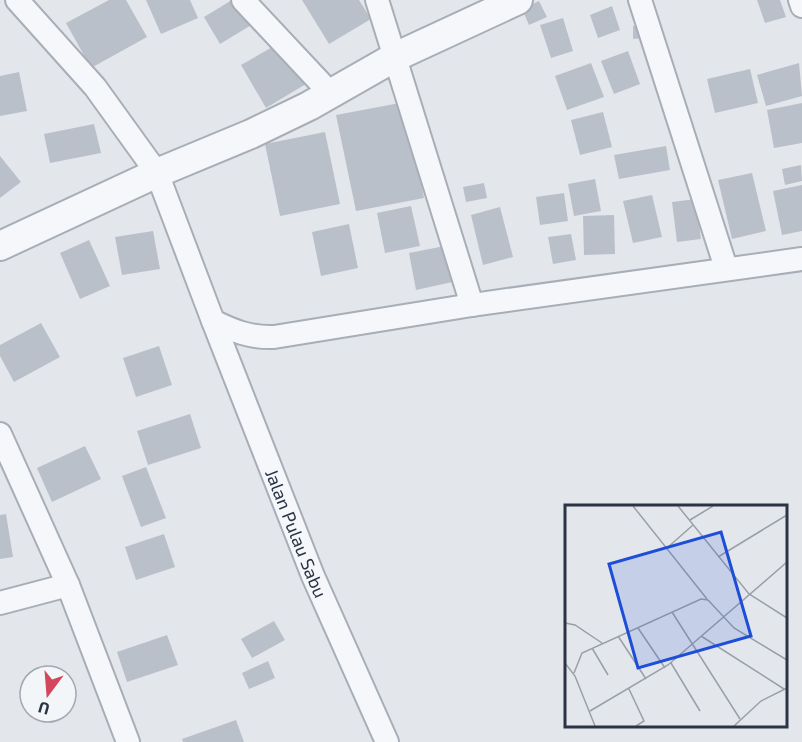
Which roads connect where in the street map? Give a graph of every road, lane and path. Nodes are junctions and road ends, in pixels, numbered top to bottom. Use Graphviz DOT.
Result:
graph roads {
  1 [pos="17,0"];
  2 [pos="243,0"];
  3 [pos="377,0"];
  4 [pos="518,0"];
  5 [pos="640,0"];
  6 [pos="800,0"];
  7 [pos="802,6"];
  8 [pos="395,57"];
  9 [pos="331,94"];
  10 [pos="157,173"];
  11 [pos="0,246"];
  12 [pos="802,259"];
  13 [pos="726,268"];
  14 [pos="472,305"];
  15 [pos="213,321"];
  16 [pos="0,434"];
  17 [pos="68,585"];
  18 [pos="0,603"];
  19 [pos="128,742"];
  20 [pos="387,742"];
  1 -- 10 [label="street, Jalan Pulau Sabu"];
  2 -- 9 [label="street"];
  3 -- 8 [label="street"];
  4 -- 8 [label="street"];
  5 -- 13 [label="street"];
  6 -- 7 [label="street"];
  8 -- 9 [label="street"];
  8 -- 14 [label="street"];
  9 -- 10 [label="street"];
  10 -- 11 [label="street"];
  10 -- 15 [label="street, Jalan Pulau Sabu"];
  12 -- 13 [label="street"];
  13 -- 14 [label="street"];
  14 -- 15 [label="street"];
  15 -- 20 [label="street, Jalan Pulau Sabu"];
  16 -- 17 [label="street"];
  17 -- 18 [label="street"];
  17 -- 19 [label="street"];
}
